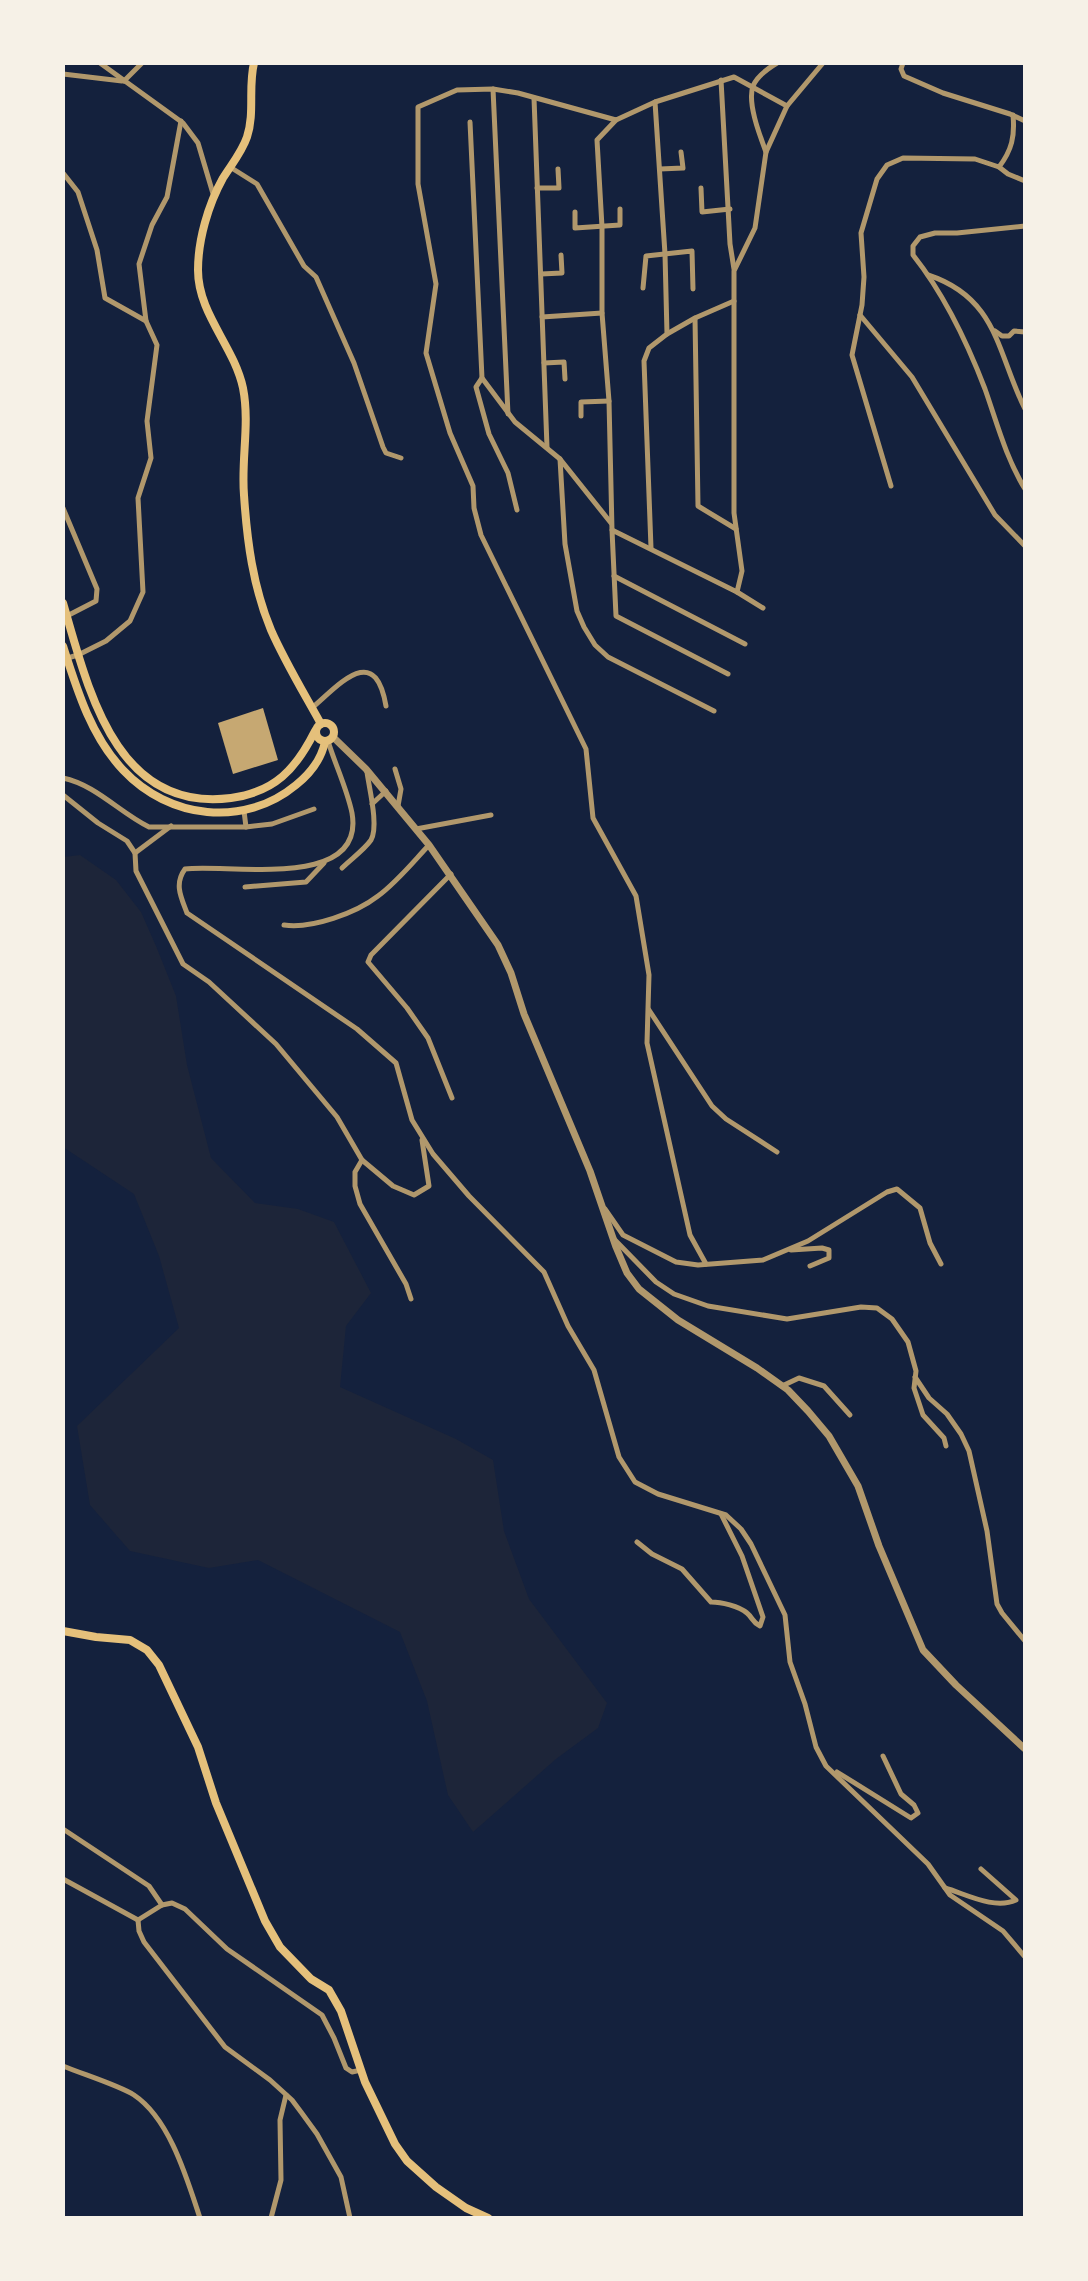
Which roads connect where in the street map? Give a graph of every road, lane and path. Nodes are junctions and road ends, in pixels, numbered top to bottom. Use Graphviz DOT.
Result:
graph roads {
  1 [pos="100,63"];
  2 [pos="142,63"];
  3 [pos="254,63"];
  4 [pos="776,63"];
  5 [pos="822,63"];
  6 [pos="903,63"];
  7 [pos="63,75"];
  8 [pos="721,80"];
  9 [pos="124,81"];
  10 [pos="753,87"];
  11 [pos="493,89"];
  12 [pos="534,98"];
  13 [pos="655,102"];
  14 [pos="787,106"];
  15 [pos="1013,115"];
  16 [pos="617,120"];
  17 [pos="181,121"];
  18 [pos="1025,121"];
  19 [pos="470,122"];
  20 [pos="681,152"];
  21 [pos="766,152"];
  22 [pos="230,167"];
  23 [pos="999,167"];
  24 [pos="558,169"];
  25 [pos="660,169"];
  26 [pos="63,173"];
  27 [pos="1025,181"];
  28 [pos="537,188"];
  29 [pos="701,188"];
  30 [pos="214,197"];
  31 [pos="620,209"];
  32 [pos="730,209"];
  33 [pos="575,212"];
  34 [pos="1025,226"];
  35 [pos="602,227"];
  36 [pos="561,254"];
  37 [pos="665,254"];
  38 [pos="734,271"];
  39 [pos="541,274"];
  40 [pos="928,275"];
  41 [pos="643,288"];
  42 [pos="693,289"];
  43 [pos="734,302"];
  44 [pos="602,313"];
  45 [pos="860,315"];
  46 [pos="542,317"];
  47 [pos="695,318"];
  48 [pos="146,321"];
  49 [pos="995,331"];
  50 [pos="1025,332"];
  51 [pos="667,334"];
  52 [pos="544,363"];
  53 [pos="481,378"];
  54 [pos="565,379"];
  55 [pos="609,401"];
  56 [pos="1025,410"];
  57 [pos="508,414"];
  58 [pos="581,416"];
  59 [pos="547,447"];
  60 [pos="401,458"];
  61 [pos="560,458"];
  62 [pos="891,486"];
  63 [pos="1025,489"];
  64 [pos="63,508"];
  65 [pos="517,510"];
  66 [pos="612,526"];
  67 [pos="736,529"];
  68 [pos="1025,546"];
  69 [pos="651,548"];
  70 [pos="614,576"];
  71 [pos="737,592"];
  72 [pos="63,603"];
  73 [pos="763,608"];
  74 [pos="65,618"];
  75 [pos="68,636"];
  76 [pos="745,644"];
  77 [pos="63,646"];
  78 [pos="78,655"];
  79 [pos="65,659"];
  80 [pos="728,674"];
  81 [pos="386,706"];
  82 [pos="312,708"];
  83 [pos="715,710"];
  84 [pos="318,727"];
  85 [pos="328,740"];
  86 [pos="366,769"];
  87 [pos="395,769"];
  88 [pos="63,778"];
  89 [pos="386,791"];
  90 [pos="63,795"];
  91 [pos="372,804"];
  92 [pos="398,806"];
  93 [pos="314,809"];
  94 [pos="244,811"];
  95 [pos="491,815"];
  96 [pos="171,826"];
  97 [pos="246,827"];
  98 [pos="416,829"];
  99 [pos="429,845"];
  100 [pos="135,853"];
  101 [pos="324,863"];
  102 [pos="342,868"];
  103 [pos="451,874"];
  104 [pos="245,887"];
  105 [pos="284,925"];
  106 [pos="649,1010"];
  107 [pos="452,1098"];
  108 [pos="422,1137"];
  109 [pos="777,1152"];
  110 [pos="362,1160"];
  111 [pos="601,1203"];
  112 [pos="612,1237"];
  113 [pos="784,1251"];
  114 [pos="706,1264"];
  115 [pos="941,1264"];
  116 [pos="810,1266"];
  117 [pos="411,1299"];
  118 [pos="915,1377"];
  119 [pos="782,1385"];
  120 [pos="850,1415"];
  121 [pos="946,1446"];
  122 [pos="721,1514"];
  123 [pos="637,1542"];
  124 [pos="63,1631"];
  125 [pos="1025,1641"];
  126 [pos="1025,1749"];
  127 [pos="883,1756"];
  128 [pos="826,1766"];
  129 [pos="63,1829"];
  130 [pos="981,1869"];
  131 [pos="63,1879"];
  132 [pos="945,1888"];
  133 [pos="162,1905"];
  134 [pos="138,1920"];
  135 [pos="1025,1957"];
  136 [pos="63,2066"];
  137 [pos="361,2070"];
  138 [pos="286,2095"];
  139 [pos="200,2218"];
  140 [pos="271,2218"];
  141 [pos="350,2218"];
  142 [pos="488,2218"];
  1 -- 9 [label="street"];
  2 -- 9 [label="street"];
  3 -- 22 [label="main road"];
  4 -- 10 [label="street"];
  5 -- 14 [label="street"];
  6 -- 15 [label="street"];
  7 -- 9 [label="street"];
  8 -- 10 [label="street"];
  8 -- 13 [label="street"];
  8 -- 32 [label="street"];
  9 -- 17 [label="street"];
  10 -- 14 [label="street"];
  10 -- 21 [label="street"];
  11 -- 12 [label="street"];
  11 -- 57 [label="street"];
  11 -- 106 [label="street"];
  12 -- 16 [label="street"];
  12 -- 28 [label="street"];
  13 -- 16 [label="street"];
  13 -- 25 [label="street"];
  14 -- 21 [label="street"];
  15 -- 18 [label="street"];
  15 -- 23 [label="street"];
  16 -- 35 [label="street"];
  17 -- 30 [label="street"];
  17 -- 48 [label="street"];
  19 -- 53 [label="street"];
  20 -- 25 [label="street"];
  21 -- 38 [label="street"];
  22 -- 30 [label="main road"];
  22 -- 60 [label="street"];
  23 -- 27 [label="street"];
  23 -- 45 [label="street"];
  24 -- 28 [label="street"];
  25 -- 37 [label="street"];
  26 -- 48 [label="street"];
  28 -- 39 [label="street"];
  29 -- 32 [label="street"];
  30 -- 82 [label="main road"];
  31 -- 35 [label="street"];
  32 -- 38 [label="street"];
  33 -- 35 [label="street"];
  34 -- 40 [label="street"];
  35 -- 44 [label="street"];
  36 -- 39 [label="street"];
  37 -- 41 [label="street"];
  37 -- 42 [label="street"];
  37 -- 51 [label="street"];
  38 -- 43 [label="street"];
  39 -- 46 [label="street"];
  40 -- 49 [label="street"];
  40 -- 63 [label="street"];
  43 -- 47 [label="street"];
  43 -- 67 [label="street"];
  44 -- 46 [label="street"];
  44 -- 55 [label="street"];
  45 -- 62 [label="street"];
  45 -- 68 [label="street"];
  46 -- 52 [label="street"];
  47 -- 51 [label="street"];
  47 -- 67 [label="street"];
  48 -- 78 [label="street"];
  49 -- 50 [label="street"];
  49 -- 56 [label="street"];
  51 -- 69 [label="street"];
  52 -- 54 [label="street"];
  52 -- 59 [label="street"];
  53 -- 57 [label="street"];
  53 -- 65 [label="street"];
  55 -- 58 [label="street"];
  55 -- 66 [label="street"];
  57 -- 59 [label="street"];
  59 -- 61 [label="street"];
  61 -- 66 [label="street"];
  61 -- 83 [label="street"];
  64 -- 74 [label="street"];
  66 -- 69 [label="street"];
  66 -- 70 [label="street"];
  67 -- 71 [label="street"];
  69 -- 71 [label="street"];
  70 -- 76 [label="street"];
  70 -- 80 [label="street"];
  71 -- 73 [label="street"];
  72 -- 74 [label="main road"];
  74 -- 75 [label="main road"];
  75 -- 78 [label="main road"];
  77 -- 79 [label="main road"];
  78 -- 79 [label="street"];
  78 -- 84 [label="main road"];
  79 -- 94 [label="main road"];
  81 -- 82 [label="street"];
  82 -- 84 [label="main road"];
  84 -- 85 [label="main road"];
  84 -- 85 [label="main road"];
  85 -- 86 [label="street"];
  85 -- 94 [label="main road"];
  85 -- 101 [label="street"];
  86 -- 89 [label="street"];
  86 -- 91 [label="street"];
  87 -- 92 [label="street"];
  88 -- 96 [label="street"];
  89 -- 91 [label="street"];
  89 -- 92 [label="street"];
  90 -- 100 [label="street"];
  91 -- 102 [label="street"];
  92 -- 98 [label="street"];
  93 -- 97 [label="street"];
  94 -- 97 [label="street"];
  95 -- 98 [label="street"];
  96 -- 97 [label="street"];
  96 -- 100 [label="street"];
  98 -- 99 [label="street"];
  99 -- 103 [label="street"];
  99 -- 105 [label="street"];
  100 -- 110 [label="street"];
  101 -- 104 [label="street"];
  101 -- 108 [label="street"];
  103 -- 107 [label="street"];
  103 -- 111 [label="street"];
  106 -- 109 [label="street"];
  106 -- 114 [label="street"];
  108 -- 110 [label="street"];
  108 -- 122 [label="street"];
  110 -- 117 [label="street"];
  111 -- 112 [label="street"];
  111 -- 114 [label="street"];
  112 -- 118 [label="street"];
  112 -- 119 [label="street"];
  113 -- 114 [label="street"];
  113 -- 115 [label="street"];
  113 -- 116 [label="street"];
  118 -- 121 [label="street"];
  118 -- 125 [label="street"];
  119 -- 120 [label="street"];
  119 -- 126 [label="street"];
  122 -- 123 [label="street"];
  122 -- 128 [label="street"];
  124 -- 137 [label="main road"];
  127 -- 128 [label="street"];
  128 -- 132 [label="street"];
  129 -- 133 [label="street"];
  130 -- 132 [label="street"];
  131 -- 134 [label="street"];
  132 -- 135 [label="street"];
  133 -- 134 [label="street"];
  133 -- 137 [label="street"];
  134 -- 138 [label="street"];
  136 -- 139 [label="street"];
  137 -- 142 [label="main road"];
  138 -- 140 [label="street"];
  138 -- 141 [label="street"];
}
